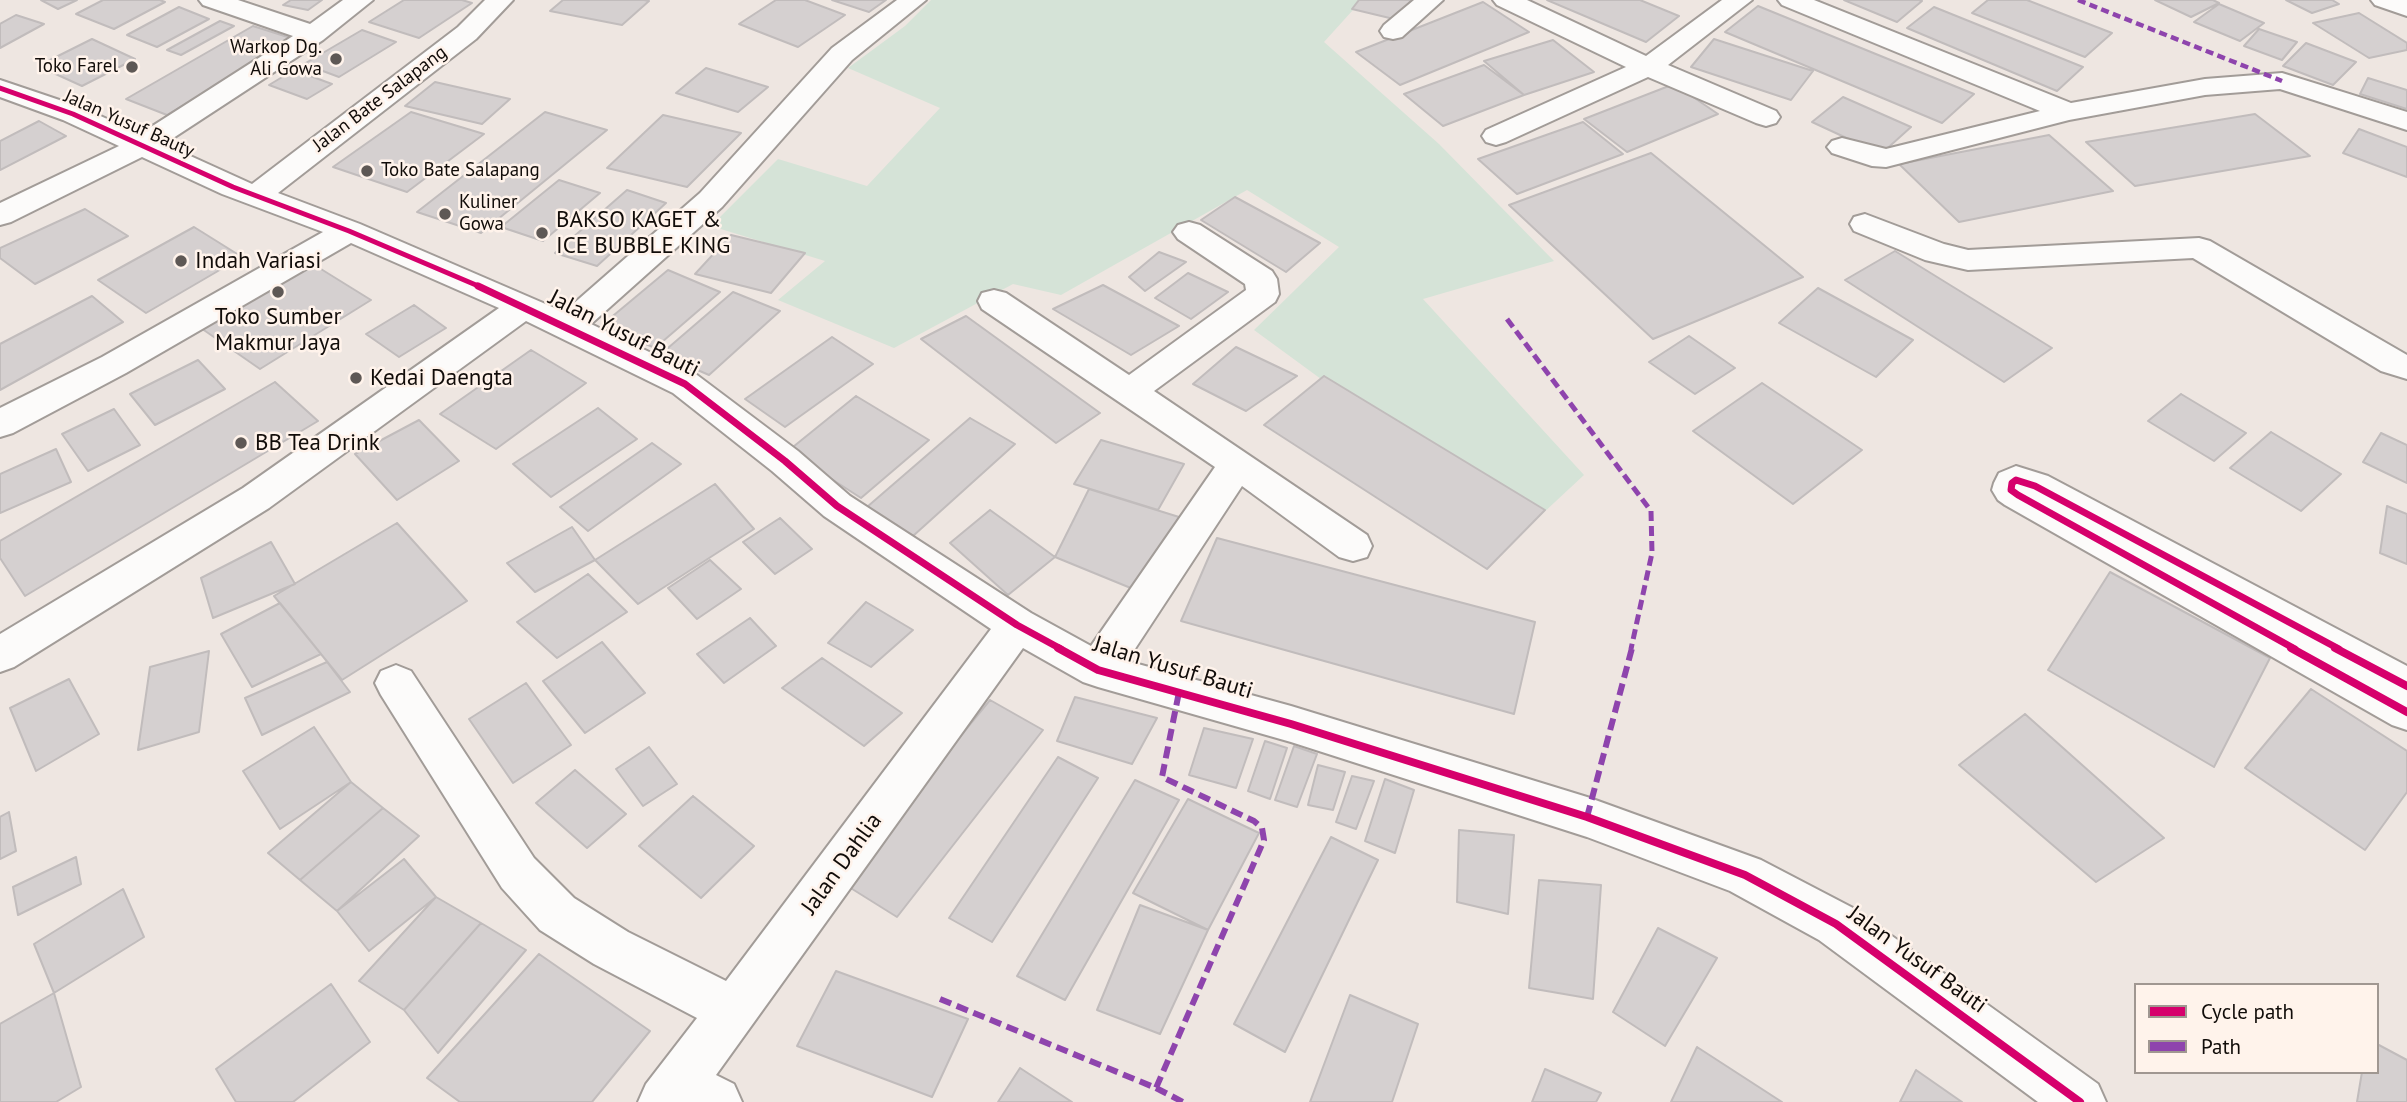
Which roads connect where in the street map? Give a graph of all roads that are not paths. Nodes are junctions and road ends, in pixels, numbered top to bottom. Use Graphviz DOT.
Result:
graph roads {
  1 [pos="212,0"];
  2 [pos="360,0"];
  3 [pos="500,0"];
  4 [pos="913,0"];
  5 [pos="1430,0"];
  6 [pos="1506,0"];
  7 [pos="1739,0"];
  8 [pos="1791,0"];
  9 [pos="2384,0"];
  10 [pos="2407,8"];
  11 [pos="1393,31"];
  12 [pos="314,34"];
  13 [pos="1648,67"];
  14 [pos="0,88"];
  15 [pos="2068,112"];
  16 [pos="1766,117"];
  17 [pos="2407,121"];
  18 [pos="1496,136"];
  19 [pos="143,145"];
  20 [pos="1842,147"];
  21 [pos="232,186"];
  22 [pos="0,215"];
  23 [pos="1865,224"];
  24 [pos="349,231"];
  25 [pos="1189,232"];
  26 [pos="994,301"];
  27 [pos="524,306"];
  28 [pos="568,326"];
  29 [pos="2407,367"];
  30 [pos="1130,391"];
  31 [pos="0,424"];
  32 [pos="1237,464"];
  33 [pos="1353,546"];
  34 [pos="1017,625"];
  35 [pos="0,655"];
  36 [pos="1098,670"];
  37 [pos="396,683"];
  38 [pos="2407,686"];
  39 [pos="2407,712"];
  40 [pos="734,1011"];
  41 [pos="686,1096"];
  42 [pos="2080,1102"];
  1 -- 12 [label="street"];
  2 -- 12 [label="street"];
  3 -- 21 [label="street, Jalan Bate Salapang"];
  4 -- 28 [label="street"];
  5 -- 11 [label="street"];
  6 -- 13 [label="street"];
  7 -- 13 [label="street"];
  8 -- 15 [label="street"];
  9 -- 10 [label="street"];
  12 -- 19 [label="street"];
  13 -- 16 [label="street"];
  13 -- 18 [label="street"];
  14 -- 19 [label="street, Jalan Yusuf Bauty"];
  15 -- 17 [label="street"];
  15 -- 20 [label="street"];
  19 -- 21 [label="street, Jalan Yusuf Bauty"];
  19 -- 22 [label="street"];
  21 -- 24 [label="street, Jalan Yusuf Bauti"];
  23 -- 29 [label="street"];
  24 -- 27 [label="street, Jalan Yusuf Bauti"];
  24 -- 31 [label="street"];
  25 -- 30 [label="street"];
  26 -- 30 [label="street"];
  27 -- 28 [label="street, Jalan Yusuf Bauti"];
  27 -- 35 [label="street"];
  28 -- 34 [label="street, Jalan Yusuf Bauti"];
  30 -- 32 [label="street"];
  32 -- 33 [label="street"];
  32 -- 36 [label="street"];
  34 -- 36 [label="street, Jalan Yusuf Bauti"];
  34 -- 40 [label="street, Jalan Dahlia"];
  36 -- 42 [label="street, Jalan Yusuf Bauti"];
  37 -- 40 [label="street"];
  38 -- 39 [label="street"];
  40 -- 41 [label="street, Jalan Dahlia"];
}
